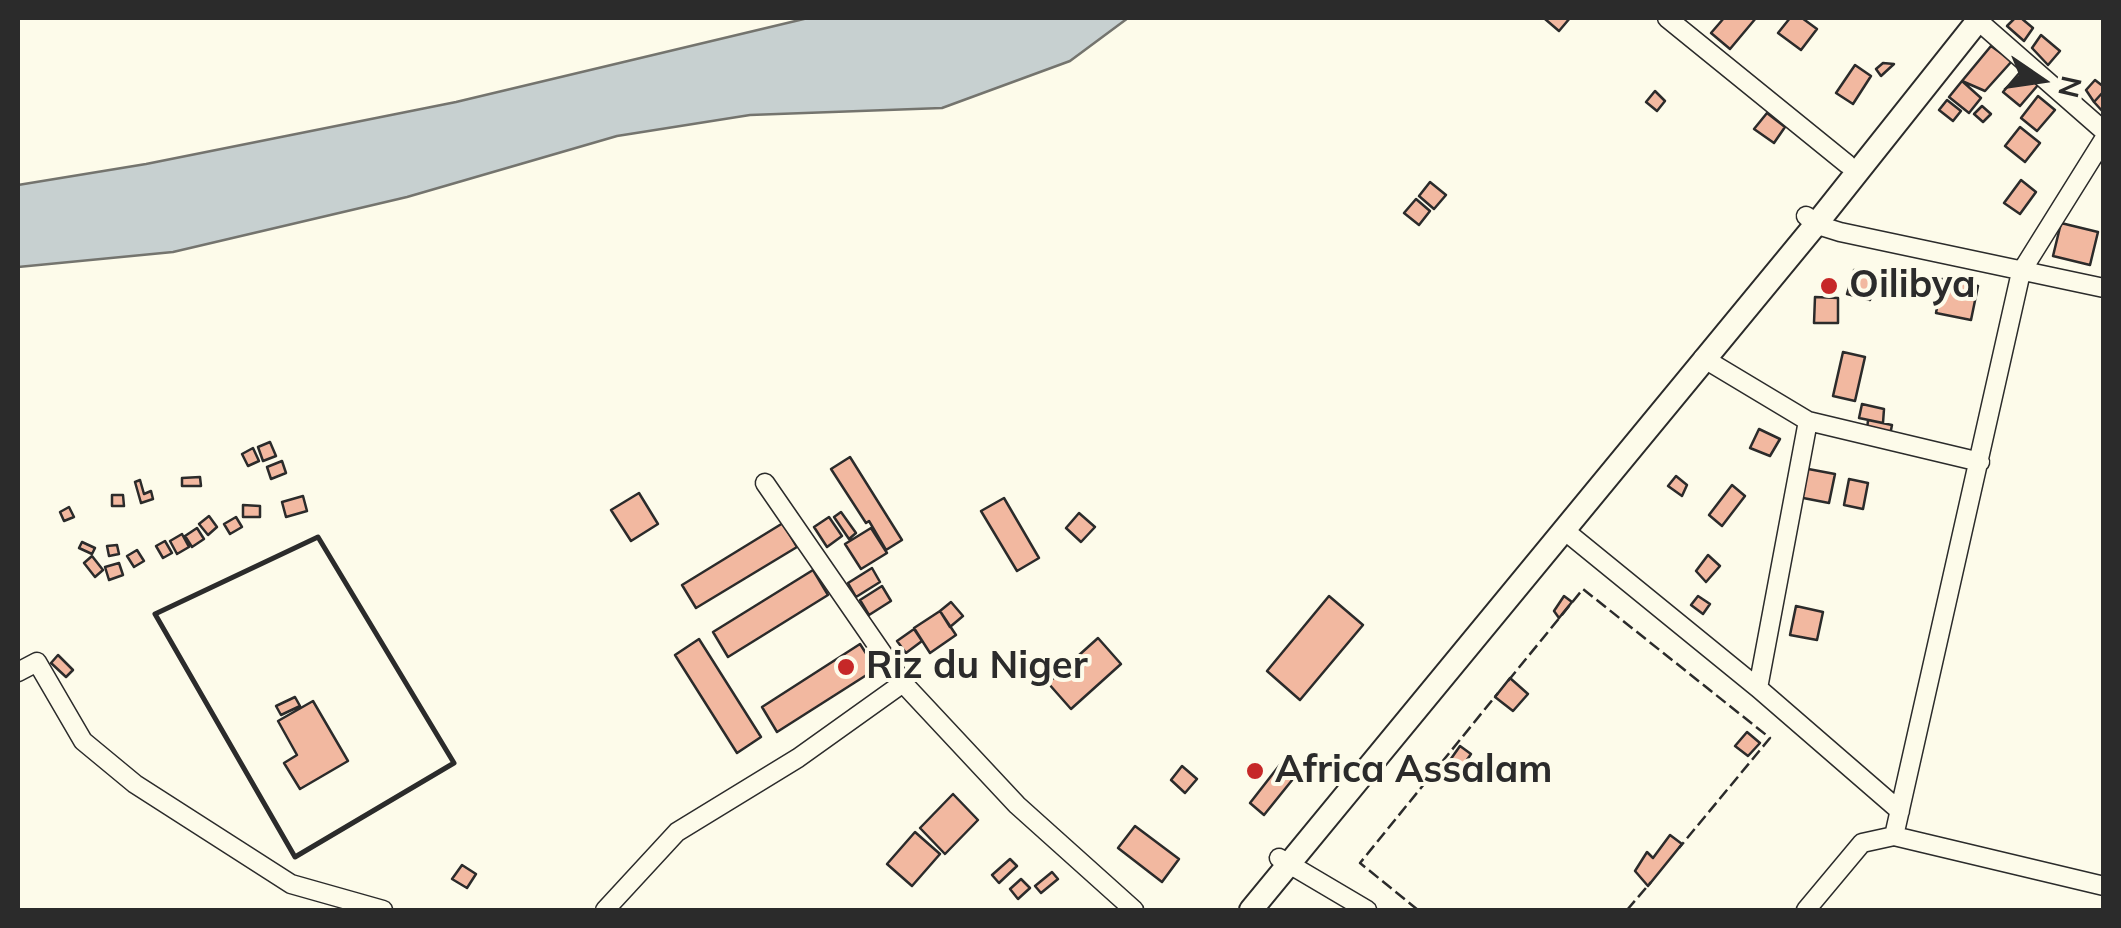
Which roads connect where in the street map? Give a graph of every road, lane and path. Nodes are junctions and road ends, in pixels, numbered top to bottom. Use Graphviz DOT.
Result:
graph roads {
  1 [pos="1667,18"];
  2 [pos="1974,18"];
  3 [pos="2104,131"];
  4 [pos="2104,139"];
  5 [pos="1847,164"];
  6 [pos="1811,219"];
  7 [pos="2022,272"];
  8 [pos="2104,288"];
  9 [pos="1704,358"];
  10 [pos="1808,421"];
  11 [pos="1980,462"];
  12 [pos="765,483"];
  13 [pos="1564,530"];
  14 [pos="18,672"];
  15 [pos="903,683"];
  16 [pos="1758,688"];
  17 [pos="1900,811"];
  18 [pos="1894,836"];
  19 [pos="1284,862"];
  20 [pos="2104,886"];
  21 [pos="383,910"];
  22 [pos="605,910"];
  23 [pos="1134,910"];
  24 [pos="1236,910"];
  25 [pos="1251,910"];
  26 [pos="1367,910"];
  27 [pos="1806,910"];
  1 -- 5 [label="street"];
  2 -- 3 [label="street"];
  2 -- 5 [label="main road"];
  2 -- 6 [label="main road"];
  4 -- 7 [label="street"];
  5 -- 6 [label="main road"];
  6 -- 7 [label="street"];
  6 -- 9 [label="main road"];
  6 -- 19 [label="main road"];
  7 -- 8 [label="street"];
  7 -- 11 [label="street"];
  9 -- 10 [label="street"];
  9 -- 13 [label="main road"];
  10 -- 11 [label="street"];
  10 -- 16 [label="street"];
  11 -- 17 [label="street"];
  12 -- 15 [label="street"];
  13 -- 16 [label="street"];
  13 -- 19 [label="main road"];
  14 -- 21 [label="street"];
  15 -- 22 [label="street"];
  15 -- 23 [label="street"];
  16 -- 17 [label="street"];
  17 -- 18 [label="street"];
  18 -- 20 [label="street"];
  18 -- 27 [label="street"];
  19 -- 24 [label="main road"];
  19 -- 25 [label="main road"];
  19 -- 26 [label="street"];
}
